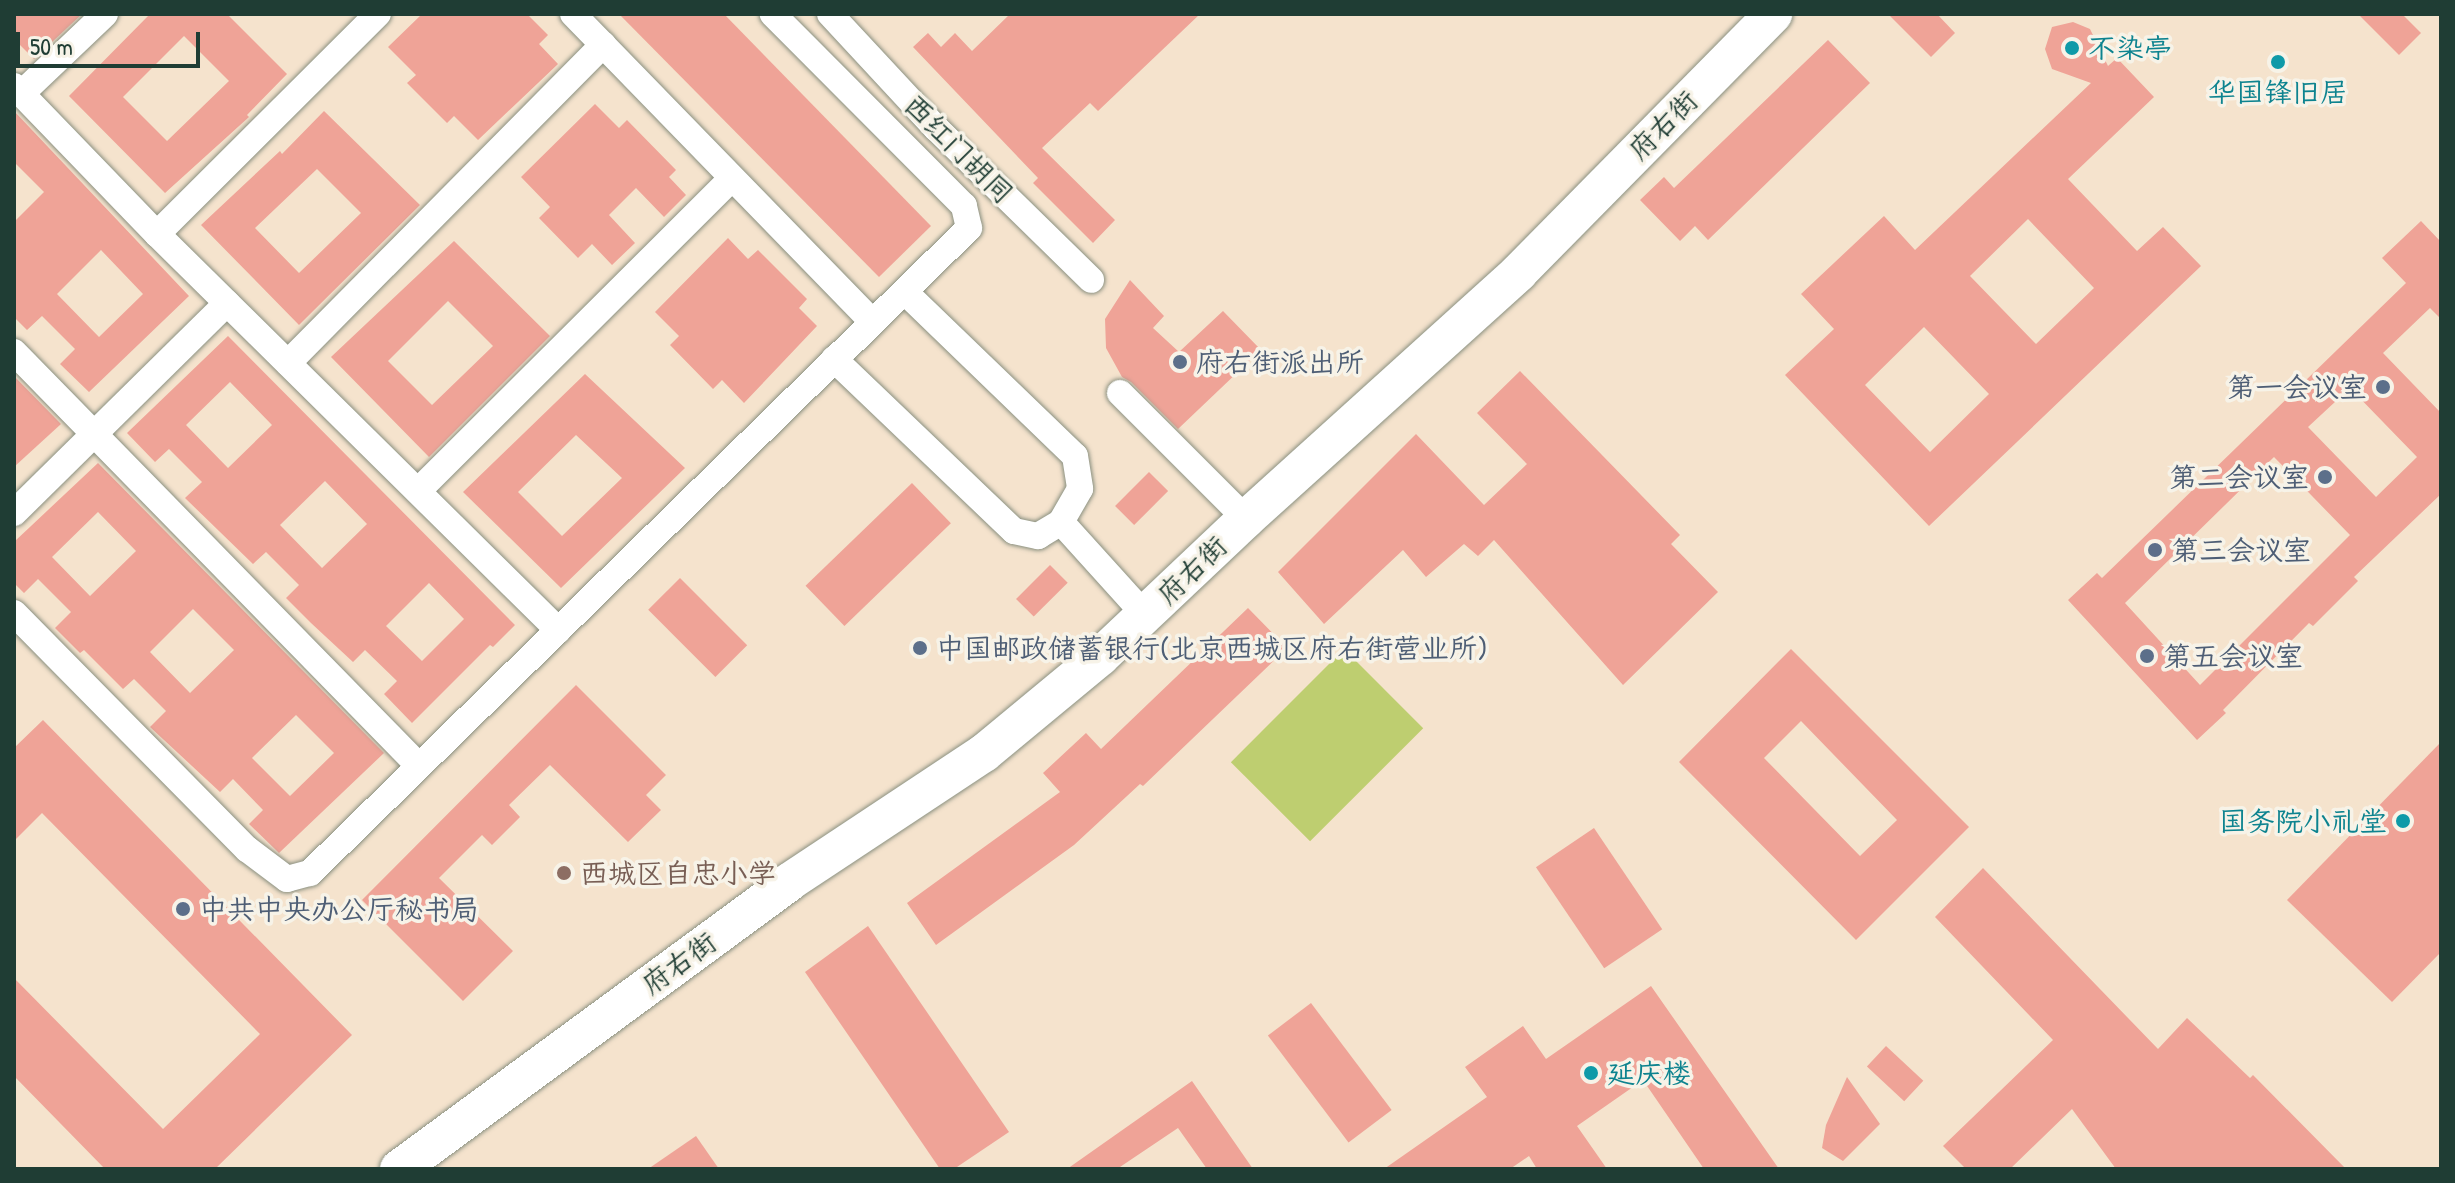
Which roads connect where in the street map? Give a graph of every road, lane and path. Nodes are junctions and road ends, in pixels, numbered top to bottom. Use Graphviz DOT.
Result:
graph roads {
  1 [pos="105,14"];
  2 [pos="378,14"];
  3 [pos="573,14"];
  4 [pos="773,14"];
  5 [pos="830,14"];
  6 [pos="1773,14"];
  7 [pos="603,45"];
  8 [pos="18,90"];
  9 [pos="732,178"];
  10 [pos="157,234"];
  11 [pos="1091,280"];
  12 [pos="905,292"];
  13 [pos="227,303"];
  14 [pos="872,322"];
  15 [pos="14,352"];
  16 [pos="834,359"];
  17 [pos="288,363"];
  18 [pos="1120,393"];
  19 [pos="94,435"];
  20 [pos="418,491"];
  21 [pos="14,513"];
  22 [pos="1246,519"];
  23 [pos="1061,522"];
  24 [pos="14,613"];
  25 [pos="1145,615"];
  26 [pos="558,630"];
  27 [pos="419,766"];
  28 [pos="399,1169"];
  1 -- 8 [label="street"];
  2 -- 10 [label="street"];
  3 -- 7 [label="street"];
  4 -- 12 [label="street"];
  5 -- 11 [label="street, 西红门胡同"];
  6 -- 22 [label="main road, 府右街"];
  7 -- 9 [label="street"];
  7 -- 17 [label="street"];
  8 -- 10 [label="street"];
  9 -- 14 [label="street"];
  9 -- 20 [label="street"];
  10 -- 13 [label="street"];
  12 -- 14 [label="street"];
  12 -- 23 [label="street"];
  13 -- 17 [label="street"];
  13 -- 19 [label="street"];
  14 -- 16 [label="street"];
  15 -- 19 [label="street"];
  16 -- 23 [label="street"];
  16 -- 26 [label="street"];
  17 -- 20 [label="street"];
  18 -- 22 [label="street"];
  19 -- 21 [label="street"];
  19 -- 27 [label="street"];
  20 -- 26 [label="street"];
  22 -- 25 [label="main road, 府右街"];
  23 -- 25 [label="street"];
  24 -- 27 [label="street"];
  25 -- 28 [label="main road, 府右街"];
  26 -- 27 [label="street"];
}
